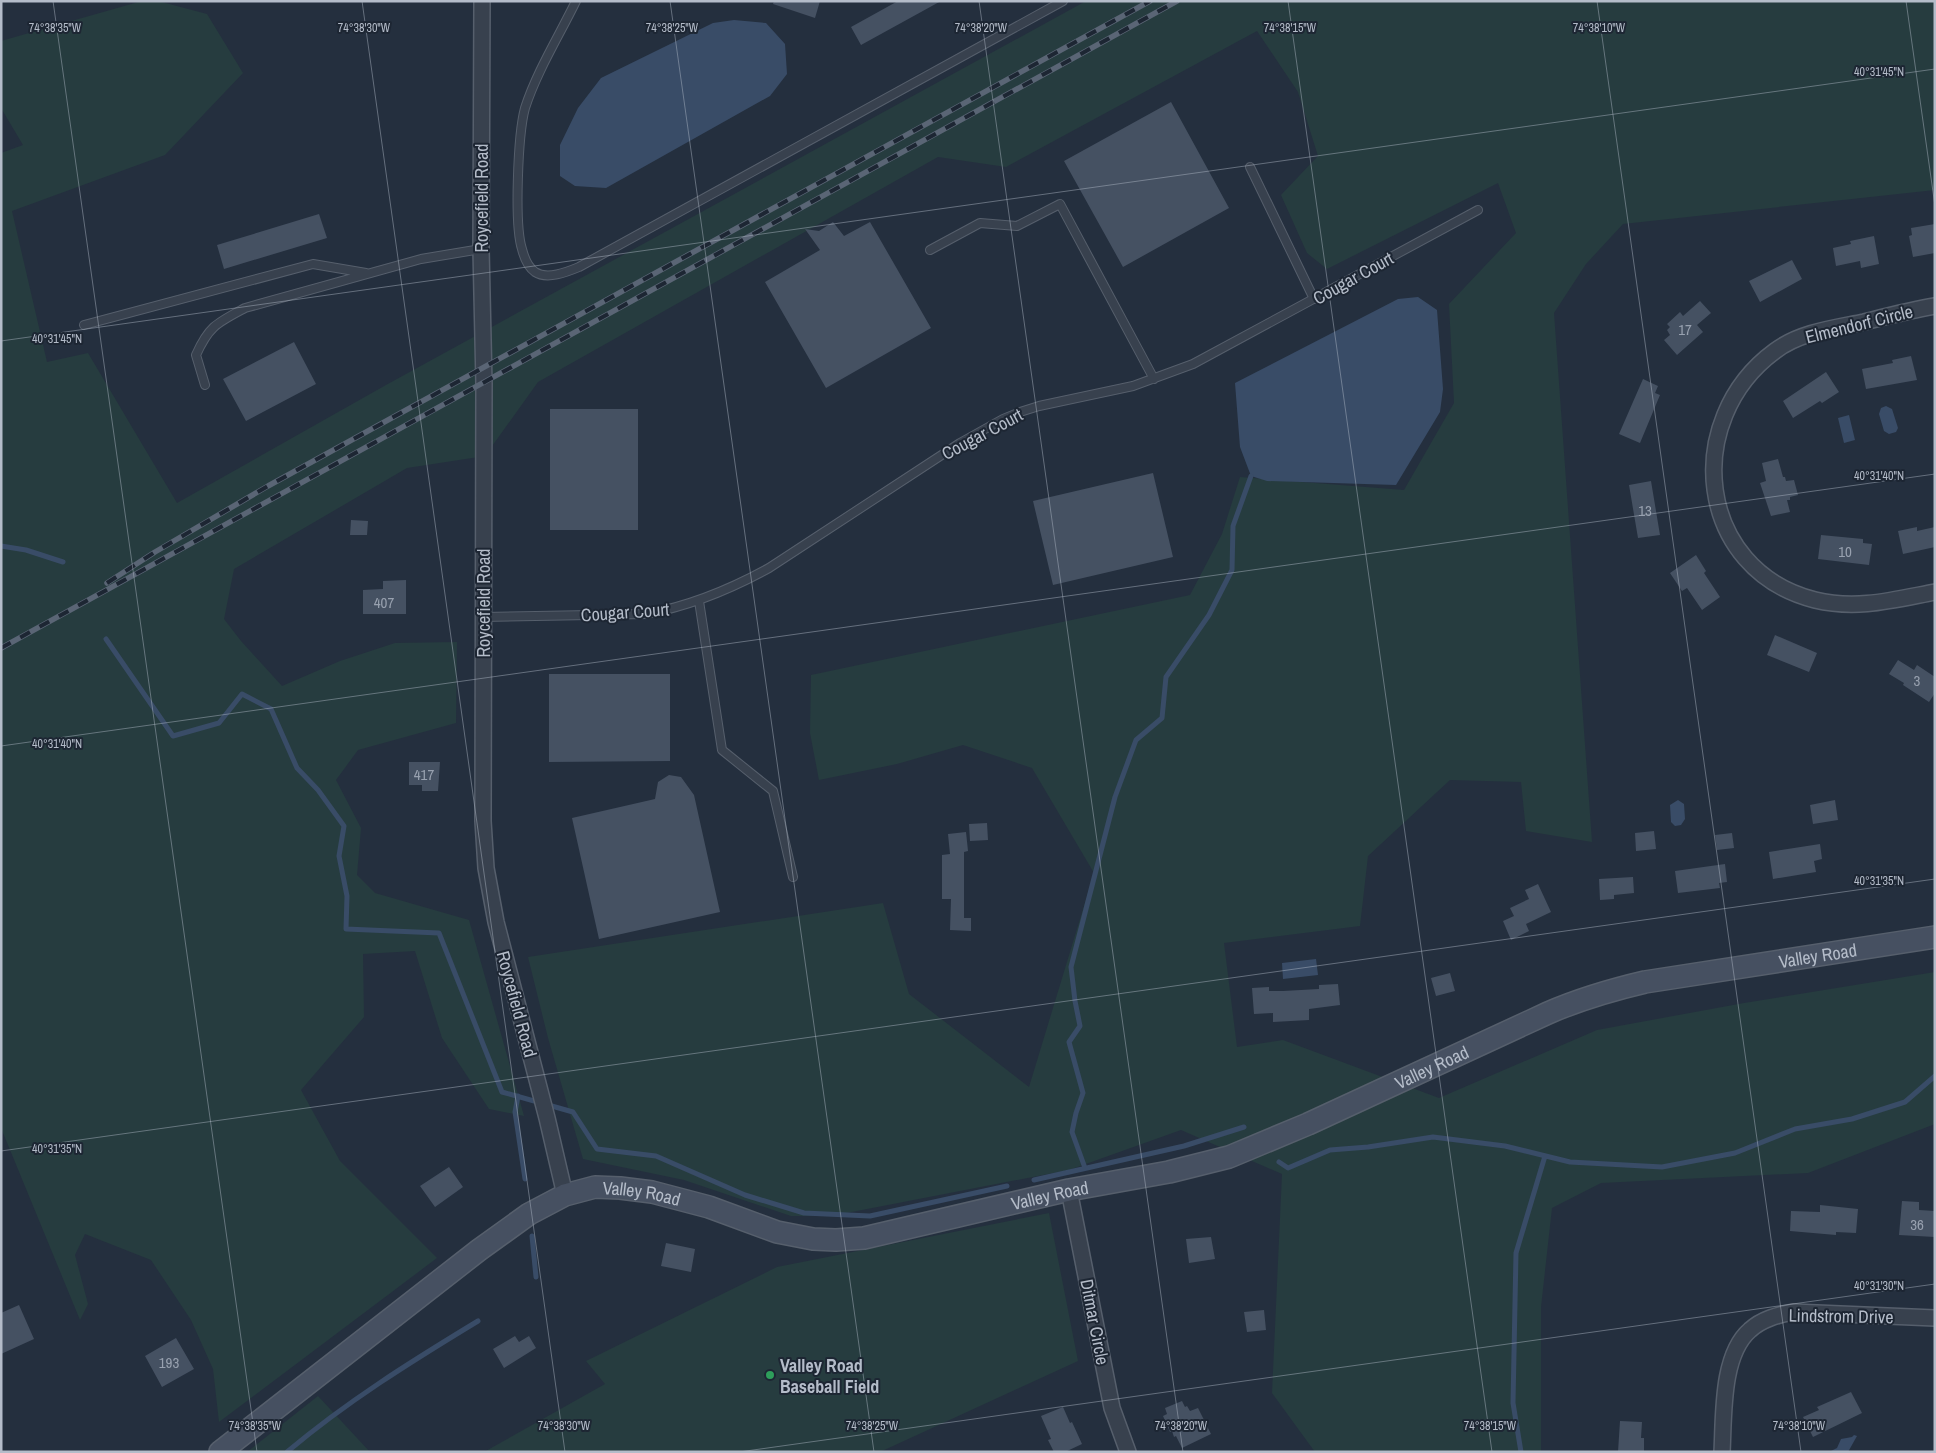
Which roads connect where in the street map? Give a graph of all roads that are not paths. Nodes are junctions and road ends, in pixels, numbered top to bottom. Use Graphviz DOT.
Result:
graph roads {
  1 [pos="482,1"];
  2 [pos="576,1"];
  3 [pos="1064,1"];
  4 [pos="1250,168"];
  5 [pos="1478,210"];
  6 [pos="481,249"];
  7 [pos="930,250"];
  8 [pos="368,273"];
  9 [pos="1314,299"];
  10 [pos="1935,306"];
  11 [pos="84,325"];
  12 [pos="1154,379"];
  13 [pos="205,385"];
  14 [pos="1935,592"];
  15 [pos="699,601"];
  16 [pos="483,617"];
  17 [pos="794,877"];
  18 [pos="1935,937"];
  19 [pos="1069,1190"];
  20 [pos="565,1195"];
  21 [pos="1935,1318"];
  22 [pos="220,1452"];
  23 [pos="1128,1452"];
  24 [pos="1722,1452"];
  1 -- 6 [label="street, Roycefield Road"];
  2 -- 3 [label="lane"];
  4 -- 9 [label="lane"];
  5 -- 9 [label="lane, Cougar Court"];
  6 -- 8 [label="lane"];
  6 -- 16 [label="street, Roycefield Road"];
  7 -- 12 [label="lane"];
  8 -- 11 [label="lane"];
  8 -- 13 [label="lane"];
  9 -- 12 [label="lane, Cougar Court"];
  10 -- 14 [label="street, Elmendorf Circle"];
  12 -- 15 [label="lane, Cougar Court"];
  15 -- 16 [label="lane, Cougar Court"];
  15 -- 17 [label="lane"];
  16 -- 20 [label="street, Roycefield Road"];
  18 -- 19 [label="street, Valley Road"];
  19 -- 20 [label="street, Valley Road"];
  19 -- 23 [label="street, Ditmar Circle"];
  20 -- 22 [label="street, Valley Road"];
  21 -- 24 [label="street, Lindstrom Drive"];
}
